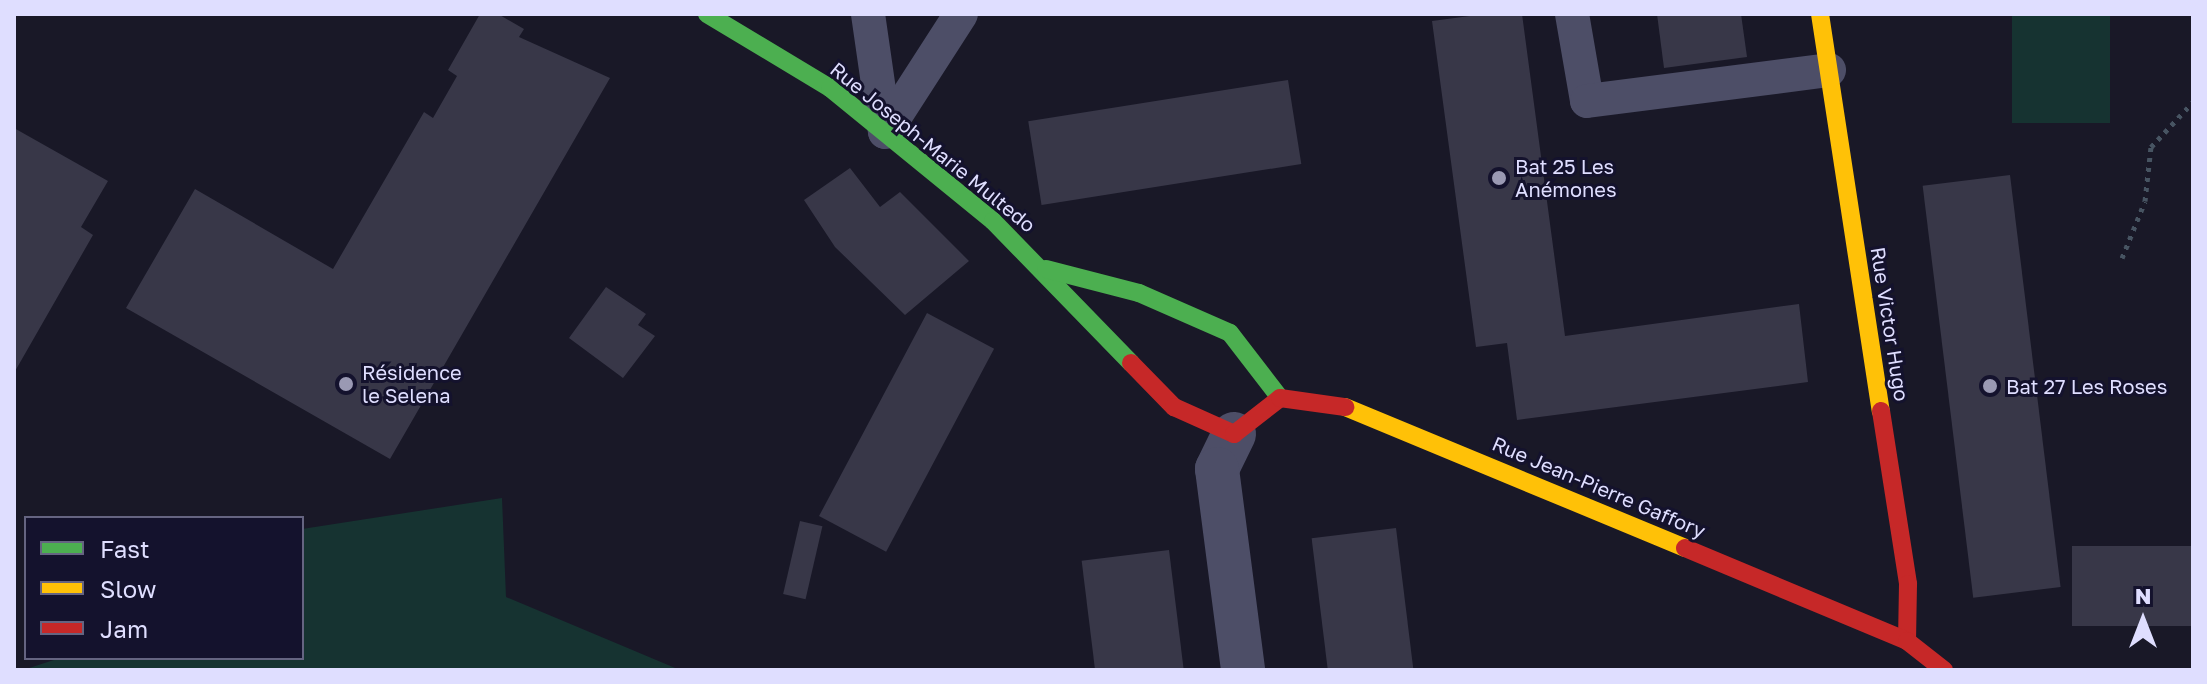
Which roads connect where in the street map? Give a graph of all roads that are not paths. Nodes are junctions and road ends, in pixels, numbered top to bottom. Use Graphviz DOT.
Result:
graph roads {
  1 [pos="707,14"];
  2 [pos="868,14"];
  3 [pos="961,14"];
  4 [pos="1572,14"];
  5 [pos="1820,14"];
  6 [pos="1829,70"];
  7 [pos="885,132"];
  8 [pos="1046,269"];
  9 [pos="1280,398"];
  10 [pos="1234,434"];
  11 [pos="1907,641"];
  12 [pos="1243,670"];
  13 [pos="1944,670"];
  1 -- 7 [label="main road, Rue Joseph-Marie Multedo"];
  2 -- 7 [label="lane"];
  3 -- 7 [label="lane"];
  4 -- 6 [label="lane"];
  5 -- 6 [label="main road, Rue Victor Hugo"];
  6 -- 11 [label="main road, Rue Victor Hugo"];
  7 -- 8 [label="main road, Rue Joseph-Marie Multedo"];
  8 -- 9 [label="main road, Rue Joseph-Marie Multedo"];
  8 -- 10 [label="main road, Rue Joseph-Marie Multedo"];
  9 -- 10 [label="main road"];
  9 -- 11 [label="main road, Rue Jean-Pierre Gaffory"];
  10 -- 12 [label="street"];
  11 -- 13 [label="main road, Rue Jean-Pierre Gaffory"];
}
